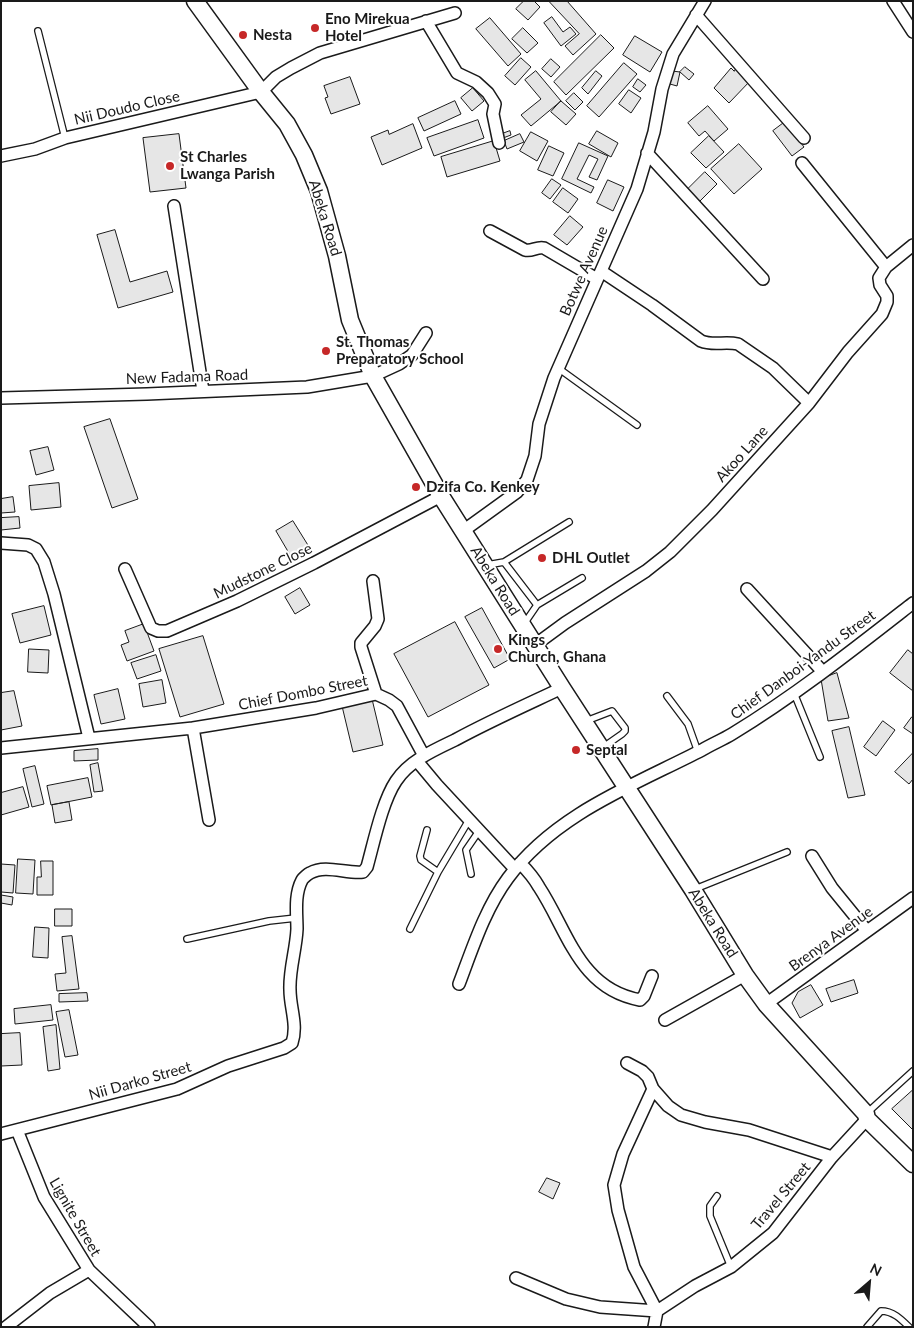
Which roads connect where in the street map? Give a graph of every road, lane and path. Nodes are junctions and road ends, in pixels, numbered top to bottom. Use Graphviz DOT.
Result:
graph roads {
  1 [pos="195,1"];
  2 [pos="705,1"];
  3 [pos="892,1"];
  4 [pos="455,13"];
  5 [pos="696,15"];
  6 [pos="426,21"];
  7 [pos="38,31"];
  8 [pos="913,32"];
  9 [pos="261,92"];
  10 [pos="65,138"];
  11 [pos="804,138"];
  12 [pos="499,143"];
  13 [pos="647,153"];
  14 [pos="1,156"];
  15 [pos="802,163"];
  16 [pos="174,206"];
  17 [pos="490,231"];
  18 [pos="913,245"];
  19 [pos="886,267"];
  20 [pos="599,275"];
  21 [pos="763,279"];
  22 [pos="426,333"];
  23 [pos="558,368"];
  24 [pos="373,376"];
  25 [pos="203,392"];
  26 [pos="1,398"];
  27 [pos="809,402"];
  28 [pos="637,426"];
  29 [pos="441,496"];
  30 [pos="569,522"];
  31 [pos="463,531"];
  32 [pos="1,543"];
  33 [pos="504,562"];
  34 [pos="485,566"];
  35 [pos="125,569"];
  36 [pos="582,578"];
  37 [pos="374,581"];
  38 [pos="747,589"];
  39 [pos="913,603"];
  40 [pos="537,605"];
  41 [pos="523,626"];
  42 [pos="535,645"];
  43 [pos="823,672"];
  44 [pos="562,688"];
  45 [pos="376,694"];
  46 [pos="794,694"];
  47 [pos="667,696"];
  48 [pos="584,722"];
  49 [pos="193,728"];
  50 [pos="89,738"];
  51 [pos="1,748"];
  52 [pos="602,748"];
  53 [pos="698,752"];
  54 [pos="820,757"];
  55 [pos="421,759"];
  56 [pos="627,787"];
  57 [pos="209,820"];
  58 [pos="469,820"];
  59 [pos="427,830"];
  60 [pos="479,831"];
  61 [pos="787,852"];
  62 [pos="812,856"];
  63 [pos="518,866"];
  64 [pos="438,872"];
  65 [pos="472,874"];
  66 [pos="692,890"];
  67 [pos="913,898"];
  68 [pos="296,918"];
  69 [pos="410,929"];
  70 [pos="867,931"];
  71 [pos="187,939"];
  72 [pos="745,975"];
  73 [pos="652,976"];
  74 [pos="459,984"];
  75 [pos="766,1004"];
  76 [pos="665,1020"];
  77 [pos="627,1063"];
  78 [pos="913,1071"];
  79 [pos="652,1089"];
  80 [pos="867,1116"];
  81 [pos="17,1130"];
  82 [pos="1,1134"];
  83 [pos="832,1157"];
  84 [pos="913,1164"];
  85 [pos="717,1196"];
  86 [pos="730,1267"];
  87 [pos="89,1270"];
  88 [pos="516,1278"];
  89 [pos="657,1311"];
  90 [pos="9,1326"];
  91 [pos="149,1327"];
  92 [pos="654,1327"];
  93 [pos="868,1327"];
  94 [pos="909,1327"];
  1 -- 9 [label="street, Abeka Road"];
  2 -- 5 [label="street, Botwe Avenue"];
  3 -- 8 [label="street"];
  4 -- 6 [label="street"];
  5 -- 11 [label="street"];
  5 -- 13 [label="street, Botwe Avenue"];
  6 -- 9 [label="street"];
  6 -- 12 [label="street"];
  7 -- 10 [label="lane"];
  9 -- 10 [label="street, Nii Doudo Close"];
  9 -- 24 [label="street, Abeka Road"];
  10 -- 14 [label="street, Nii Doudo Close"];
  13 -- 20 [label="street, Botwe Avenue"];
  13 -- 21 [label="street"];
  15 -- 19 [label="street"];
  16 -- 25 [label="street"];
  17 -- 20 [label="street"];
  18 -- 19 [label="street"];
  19 -- 27 [label="street, Akoo Lane"];
  20 -- 23 [label="street, Botwe Avenue"];
  20 -- 27 [label="street"];
  22 -- 24 [label="street, New Fadama Road"];
  23 -- 28 [label="lane"];
  23 -- 31 [label="street, Botwe Avenue"];
  24 -- 25 [label="street, New Fadama Road"];
  24 -- 29 [label="street, Abeka Road"];
  25 -- 26 [label="street, New Fadama Road"];
  27 -- 42 [label="street, Akoo Lane"];
  29 -- 31 [label="street, Abeka Road"];
  29 -- 35 [label="street, Mudstone Close"];
  30 -- 33 [label="lane"];
  31 -- 34 [label="street, Abeka Road"];
  32 -- 50 [label="street"];
  33 -- 34 [label="lane"];
  33 -- 40 [label="lane"];
  34 -- 41 [label="street, Abeka Road"];
  36 -- 40 [label="lane"];
  37 -- 45 [label="street"];
  38 -- 43 [label="street"];
  39 -- 43 [label="street, Chief Danboi-Yandu Street"];
  40 -- 41 [label="lane"];
  41 -- 42 [label="street, Abeka Road"];
  42 -- 44 [label="street, Abeka Road"];
  43 -- 46 [label="street, Chief Danboi-Yandu Street"];
  44 -- 48 [label="street, Abeka Road"];
  44 -- 55 [label="street"];
  45 -- 49 [label="street, Chief Dombo Street"];
  45 -- 55 [label="street, Chief Dombo Street"];
  46 -- 53 [label="street, Chief Danboi-Yandu Street"];
  46 -- 54 [label="lane"];
  47 -- 53 [label="lane"];
  48 -- 52 [label="street, Abeka Road"];
  48 -- 52 [label="lane"];
  49 -- 50 [label="street, Chief Dombo Street"];
  49 -- 57 [label="street"];
  50 -- 51 [label="street, Chief Dombo Street"];
  52 -- 56 [label="street, Abeka Road"];
  53 -- 56 [label="street, Chief Danboi-Yandu Street"];
  55 -- 58 [label="street, Chief Dombo Street"];
  55 -- 68 [label="street"];
  56 -- 63 [label="street, Chief Danboi-Yandu Street"];
  56 -- 66 [label="street, Abeka Road"];
  58 -- 60 [label="street, Chief Dombo Street"];
  58 -- 64 [label="lane"];
  59 -- 64 [label="lane"];
  60 -- 63 [label="street, Chief Dombo Street"];
  60 -- 65 [label="lane"];
  61 -- 66 [label="lane"];
  62 -- 70 [label="street"];
  63 -- 73 [label="street, Chief Dombo Street"];
  63 -- 74 [label="street, Chief Danboi-Yandu Street"];
  64 -- 69 [label="lane"];
  66 -- 72 [label="street, Abeka Road"];
  67 -- 70 [label="street, Brenya Avenue"];
  68 -- 71 [label="lane"];
  68 -- 81 [label="street, Nii Darko Street"];
  70 -- 75 [label="street, Brenya Avenue"];
  72 -- 75 [label="street, Abeka Road"];
  72 -- 76 [label="street"];
  75 -- 80 [label="street, Abeka Road"];
  77 -- 79 [label="street"];
  78 -- 80 [label="lane"];
  79 -- 83 [label="street"];
  79 -- 89 [label="street"];
  80 -- 83 [label="street, Travel Street"];
  80 -- 84 [label="street, Abeka Road"];
  81 -- 82 [label="street, Nii Darko Street"];
  81 -- 87 [label="street, Lignite Street"];
  83 -- 86 [label="street, Travel Street"];
  85 -- 86 [label="lane"];
  86 -- 89 [label="street, Travel Street"];
  87 -- 90 [label="street"];
  87 -- 91 [label="street, Lignite Street"];
  88 -- 89 [label="street"];
  89 -- 92 [label="street"];
  93 -- 94 [label="lane"];
}
